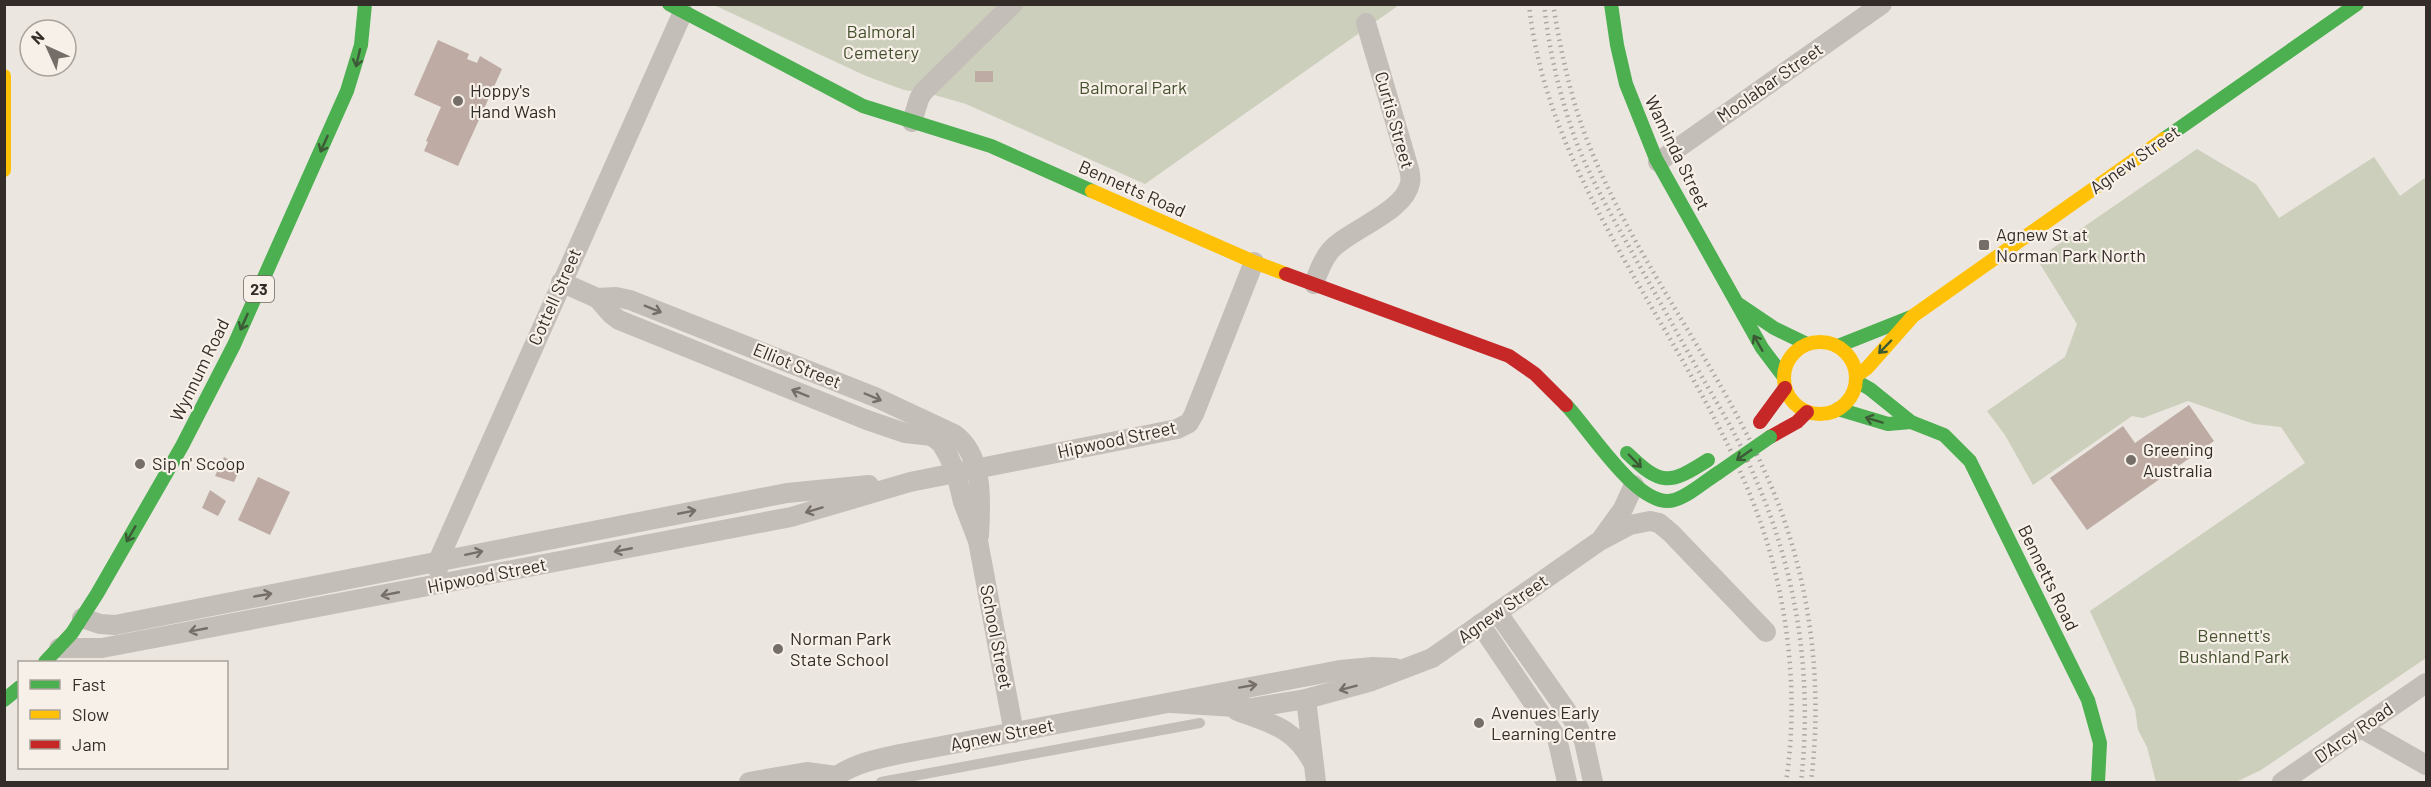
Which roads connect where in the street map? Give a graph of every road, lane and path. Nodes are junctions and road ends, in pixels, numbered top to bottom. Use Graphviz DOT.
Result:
graph roads {
  1 [pos="1013,4"];
  2 [pos="1611,4"];
  3 [pos="1882,4"];
  4 [pos="2357,4"];
  5 [pos="372,6"];
  6 [pos="676,8"];
  7 [pos="1366,23"];
  8 [pos="4,76"];
  9 [pos="912,122"];
  10 [pos="5,132"];
  11 [pos="1658,162"];
  12 [pos="4,170"];
  13 [pos="1254,262"];
  14 [pos="561,282"];
  15 [pos="1314,284"];
  16 [pos="1740,305"];
  17 [pos="1913,316"];
  18 [pos="1807,344"];
  19 [pos="1838,346"];
  20 [pos="1856,379"];
  21 [pos="1784,382"];
  22 [pos="1838,409"];
  23 [pos="1573,412"];
  24 [pos="1807,412"];
  25 [pos="1911,422"];
  26 [pos="1756,425"];
  27 [pos="1714,456"];
  28 [pos="965,471"];
  29 [pos="910,482"];
  30 [pos="1634,485"];
  31 [pos="1598,542"];
  32 [pos="438,561"];
  33 [pos="437,586"];
  34 [pos="1497,612"];
  35 [pos="82,618"];
  36 [pos="1480,624"];
  37 [pos="1766,632"];
  38 [pos="59,648"];
  39 [pos="1531,660"];
  40 [pos="47,661"];
  41 [pos="1404,669"];
  42 [pos="1512,671"];
  43 [pos="2427,683"];
  44 [pos="18,689"];
  45 [pos="1306,699"];
  46 [pos="4,700"];
  47 [pos="1170,703"];
  48 [pos="1221,706"];
  49 [pos="1200,723"];
  50 [pos="2361,728"];
  51 [pos="1014,733"];
  52 [pos="1312,761"];
  53 [pos="2427,765"];
  54 [pos="838,780"];
  55 [pos="749,783"];
  56 [pos="881,783"];
  57 [pos="1316,783"];
  58 [pos="1567,783"];
  59 [pos="1593,783"];
  60 [pos="2098,783"];
  61 [pos="2282,783"];
  1 -- 9 [label="street"];
  2 -- 11 [label="main road, Waminda Street"];
  3 -- 11 [label="street, Moolabar Street"];
  4 -- 17 [label="main road, Agnew Street"];
  5 -- 35 [label="main road, Wynnum Road / 23, one-way"];
  6 -- 9 [label="main road, Bennetts Road"];
  6 -- 14 [label="street, Cottell Street"];
  7 -- 15 [label="street, Curtis Street"];
  8 -- 10 [label="main road"];
  9 -- 13 [label="main road, Bennetts Road"];
  10 -- 12 [label="main road"];
  11 -- 16 [label="main road, Waminda Street"];
  13 -- 15 [label="main road, Bennetts Road"];
  13 -- 28 [label="street, Hipwood Street"];
  14 -- 28 [label="street, Elliot Street"];
  14 -- 32 [label="street, Cottell Street"];
  15 -- 23 [label="main road, Bennetts Road"];
  16 -- 18 [label="main road, Waminda Street"];
  21 -- 16 [label="main road, Waminda Street, one-way"];
  17 -- 19 [label="main road, Agnew Street"];
  17 -- 20 [label="main road, Agnew Street, one-way"];
  18 -- 19 [label="main road"];
  18 -- 21 [label="main road"];
  19 -- 20 [label="main road"];
  20 -- 22 [label="main road"];
  20 -- 25 [label="main road, Bennetts Road"];
  21 -- 24 [label="main road"];
  21 -- 26 [label="main road"];
  22 -- 24 [label="main road"];
  25 -- 22 [label="main road, Bennetts Road, one-way"];
  23 -- 27 [label="main road, Bennetts Road, one-way"];
  23 -- 30 [label="main road, Bennetts Road"];
  24 -- 30 [label="main road, Bennetts Road, one-way, bridge"];
  25 -- 60 [label="main road, Bennetts Road"];
  28 -- 29 [label="street, Hipwood Street"];
  28 -- 51 [label="street, School Street"];
  32 -- 29 [label="street, Hipwood Street, one-way"];
  29 -- 33 [label="street, Hipwood Street, one-way"];
  30 -- 31 [label="street, Agnew Street"];
  31 -- 34 [label="street, Agnew Street"];
  31 -- 37 [label="street, Agnew Street"];
  32 -- 33 [label="street, Cottell Street"];
  35 -- 32 [label="street, Hipwood Street, one-way"];
  33 -- 38 [label="street, Hipwood Street, one-way"];
  34 -- 36 [label="street, Agnew Street"];
  34 -- 39 [label="street"];
  35 -- 38 [label="main road, Wynnum Road / 23"];
  36 -- 41 [label="street, Agnew Street"];
  36 -- 42 [label="street"];
  38 -- 40 [label="main road, Wynnum Road / 23"];
  39 -- 42 [label="street"];
  39 -- 59 [label="street"];
  41 -- 45 [label="street, Agnew Street, one-way"];
  47 -- 41 [label="street, Agnew Street, one-way"];
  42 -- 58 [label="street"];
  43 -- 50 [label="street, D'Arcy Road"];
  44 -- 46 [label="main road"];
  45 -- 48 [label="street, Agnew Street"];
  45 -- 52 [label="street"];
  47 -- 48 [label="street, Agnew Street"];
  47 -- 51 [label="street, Agnew Street"];
  48 -- 52 [label="street"];
  49 -- 56 [label="lane, Agnew Street"];
  50 -- 53 [label="street"];
  50 -- 61 [label="street, D'Arcy Road"];
  51 -- 54 [label="street, Agnew Street"];
  52 -- 57 [label="street"];
  54 -- 55 [label="street, Agnew Street"];
}
